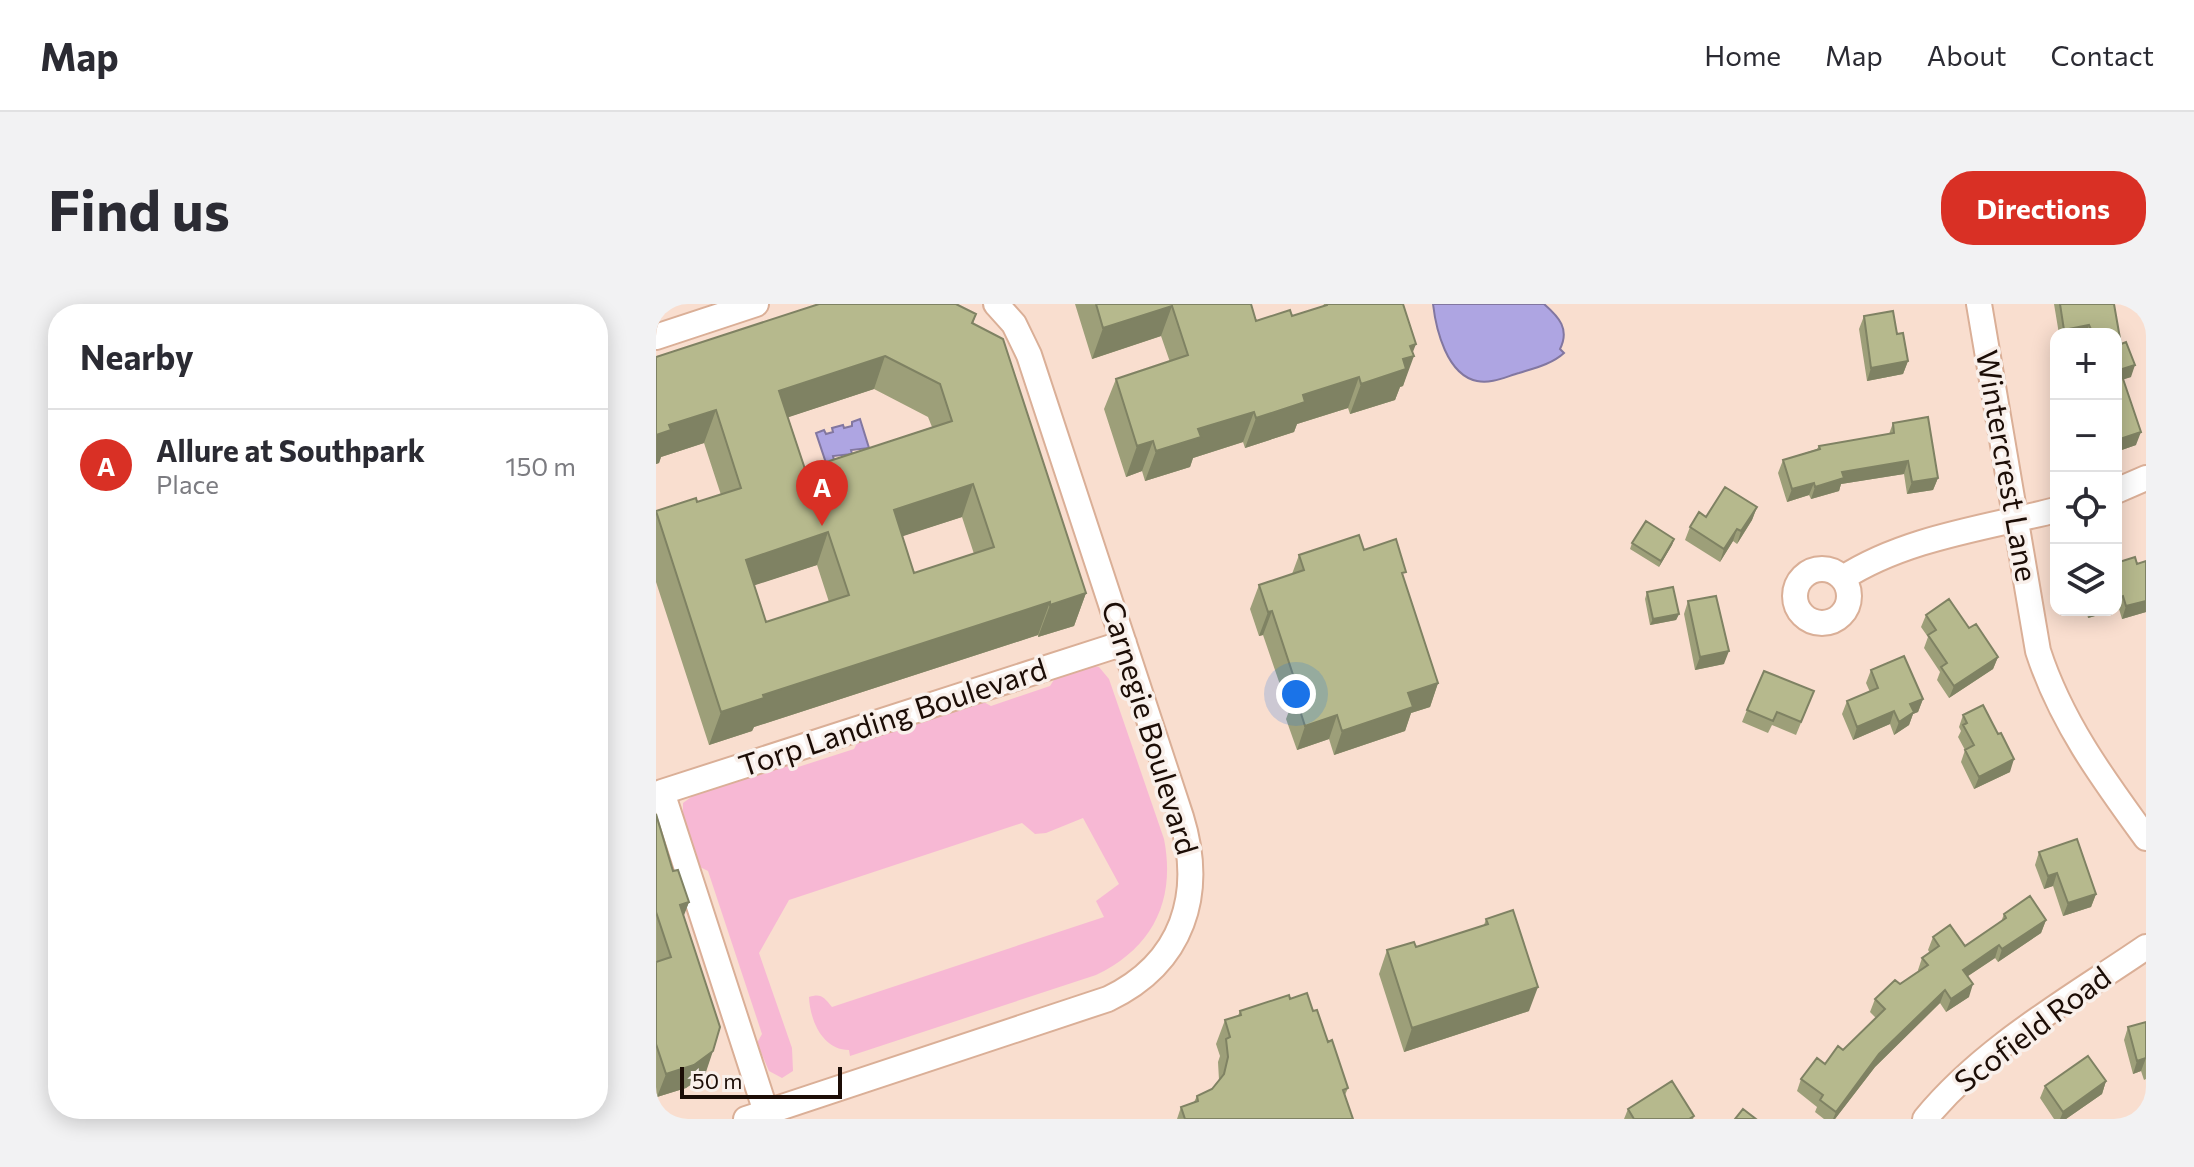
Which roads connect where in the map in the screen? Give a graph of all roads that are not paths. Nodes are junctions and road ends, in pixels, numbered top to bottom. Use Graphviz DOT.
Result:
graph roads {
  1 [pos="756,304"];
  2 [pos="996,304"];
  3 [pos="1979,304"];
  4 [pos="656,337"];
  5 [pos="2146,478"];
  6 [pos="2122,488"];
  7 [pos="2050,511"];
  8 [pos="2015,520"];
  9 [pos="1843,578"];
  10 [pos="1124,643"];
  11 [pos="2146,838"];
  12 [pos="2146,947"];
  13 [pos="756,1116"];
  14 [pos="1925,1119"];
  1 -- 4 [label="street"];
  2 -- 10 [label="street, Carnegie Boulevard"];
  3 -- 8 [label="street, Wintercrest Lane"];
  5 -- 6 [label="street"];
  7 -- 8 [label="street"];
  8 -- 9 [label="street"];
  8 -- 11 [label="street, Wintercrest Lane"];
  10 -- 13 [label="street, Carnegie Boulevard"];
  10 -- 13 [label="street, Torp Landing Boulevard"];
  12 -- 14 [label="street, Scofield Road"];
}
